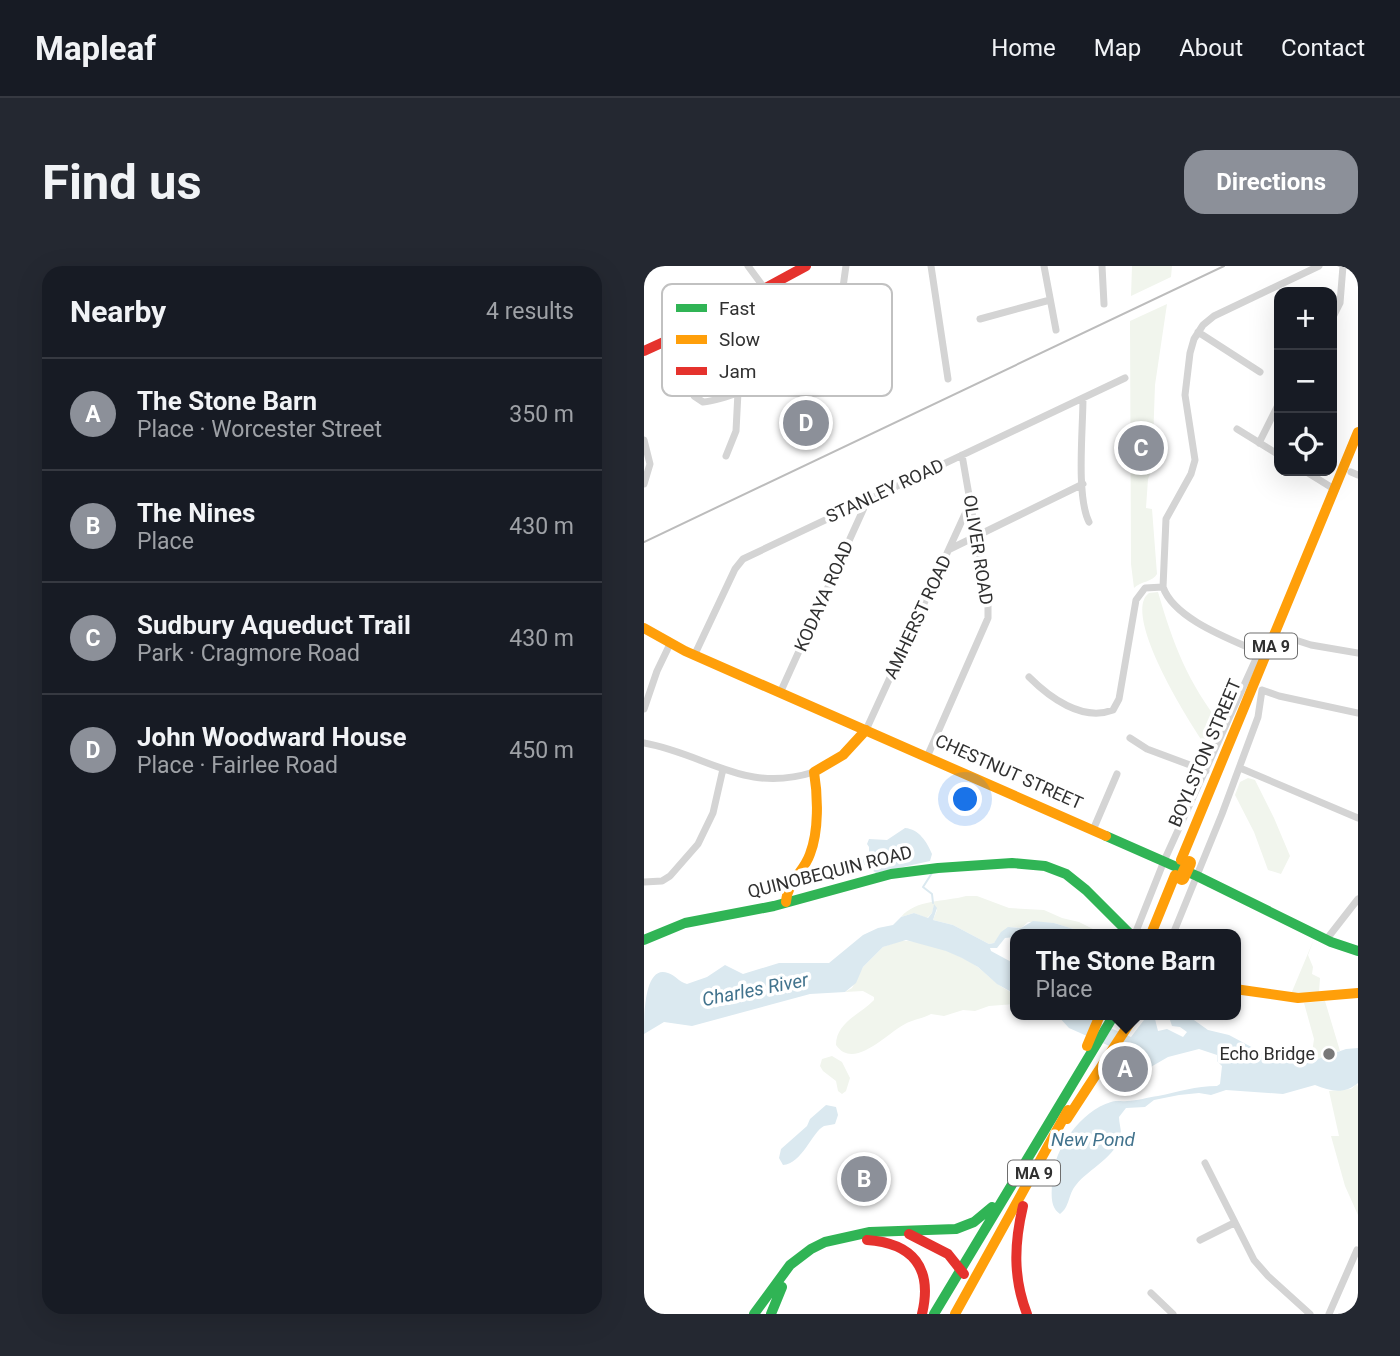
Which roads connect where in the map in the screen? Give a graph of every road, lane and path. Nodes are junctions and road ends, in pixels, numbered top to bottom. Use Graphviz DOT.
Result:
graph roads {
  1 [pos="748,266"];
  2 [pos="806,266"];
  3 [pos="846,266"];
  4 [pos="931,266"];
  5 [pos="1044,266"];
  6 [pos="1102,266"];
  7 [pos="1319,266"];
  8 [pos="1343,266"];
  9 [pos="761,284"];
  10 [pos="774,284"];
  11 [pos="843,284"];
  12 [pos="1050,300"];
  13 [pos="1104,304"];
  14 [pos="1337,309"];
  15 [pos="980,319"];
  16 [pos="1056,330"];
  17 [pos="1198,332"];
  18 [pos="662,343"];
  19 [pos="644,351"];
  20 [pos="1260,372"];
  21 [pos="1125,378"];
  22 [pos="948,379"];
  23 [pos="695,396"];
  24 [pos="728,396"];
  25 [pos="738,396"];
  26 [pos="1083,398"];
  27 [pos="1274,413"];
  28 [pos="1237,429"];
  29 [pos="1358,432"];
  30 [pos="644,440"];
  31 [pos="1259,443"];
  32 [pos="1274,452"];
  33 [pos="962,455"];
  34 [pos="1358,455"];
  35 [pos="726,456"];
  36 [pos="1355,473"];
  37 [pos="1313,476"];
  38 [pos="644,484"];
  39 [pos="1083,484"];
  40 [pos="1334,489"];
  41 [pos="868,499"];
  42 [pos="970,503"];
  43 [pos="1089,522"];
  44 [pos="976,536"];
  45 [pos="949,549"];
  46 [pos="1296,581"];
  47 [pos="1163,587"];
  48 [pos="644,628"];
  49 [pos="1283,636"];
  50 [pos="670,644"];
  51 [pos="1259,652"];
  52 [pos="1358,653"];
  53 [pos="694,656"];
  54 [pos="1029,677"];
  55 [pos="1262,690"];
  56 [pos="780,694"];
  57 [pos="644,709"];
  58 [pos="1358,713"];
  59 [pos="866,730"];
  60 [pos="1129,738"];
  61 [pos="644,743"];
  62 [pos="927,757"];
  63 [pos="1240,768"];
  64 [pos="723,769"];
  65 [pos="1206,771"];
  66 [pos="814,772"];
  67 [pos="1117,774"];
  68 [pos="1358,818"];
  69 [pos="1093,830"];
  70 [pos="1164,861"];
  71 [pos="1185,870"];
  72 [pos="644,882"];
  73 [pos="1358,899"];
  74 [pos="786,902"];
  75 [pos="1125,929"];
  76 [pos="1134,929"];
  77 [pos="1157,929"];
  78 [pos="1174,929"];
  79 [pos="644,940"];
  80 [pos="1326,940"];
  81 [pos="1358,951"];
  82 [pos="1241,990"];
  83 [pos="1358,993"];
  84 [pos="1112,1020"];
  85 [pos="1100,1047"];
  86 [pos="1205,1163"];
  87 [pos="1026,1175"];
  88 [pos="1003,1196"];
  89 [pos="1234,1223"];
  90 [pos="901,1231"];
  91 [pos="1200,1240"];
  92 [pos="1357,1250"];
  93 [pos="961,1268"];
  94 [pos="1151,1293"];
  95 [pos="965,1298"];
  96 [pos="754,1314"];
  97 [pos="771,1314"];
  98 [pos="922,1314"];
  99 [pos="934,1314"];
  100 [pos="955,1314"];
  101 [pos="1027,1314"];
  102 [pos="1173,1314"];
  103 [pos="1310,1314"];
  104 [pos="1329,1314"];
  1 -- 9 [label="street"];
  2 -- 10 [label="main road"];
  3 -- 11 [label="street"];
  4 -- 22 [label="street"];
  5 -- 12 [label="street"];
  6 -- 13 [label="street"];
  7 -- 17 [label="street"];
  8 -- 14 [label="street"];
  12 -- 15 [label="street"];
  12 -- 16 [label="street"];
  17 -- 20 [label="street"];
  17 -- 47 [label="street"];
  18 -- 19 [label="main road"];
  21 -- 26 [label="street, STANLEY ROAD"];
  23 -- 24 [label="street"];
  25 -- 35 [label="street"];
  26 -- 33 [label="street, STANLEY ROAD"];
  26 -- 39 [label="street"];
  27 -- 31 [label="street"];
  28 -- 31 [label="street"];
  29 -- 40 [label="main road, BOYLSTON STREET / MA 9"];
  30 -- 38 [label="street"];
  31 -- 32 [label="street"];
  33 -- 41 [label="street, STANLEY ROAD"];
  33 -- 42 [label="street, OLIVER ROAD"];
  34 -- 36 [label="main road, BOYLSTON STREET / MA 9"];
  36 -- 49 [label="main road, BOYLSTON STREET / MA 9"];
  37 -- 40 [label="street"];
  39 -- 43 [label="street"];
  39 -- 44 [label="street"];
  40 -- 46 [label="main road, BOYLSTON STREET / MA 9"];
  41 -- 53 [label="street, STANLEY ROAD"];
  41 -- 56 [label="street, KODAYA ROAD"];
  42 -- 44 [label="street, OLIVER ROAD"];
  42 -- 45 [label="street, AMHERST ROAD"];
  44 -- 45 [label="street"];
  44 -- 62 [label="street, OLIVER ROAD"];
  45 -- 59 [label="street, AMHERST ROAD"];
  46 -- 51 [label="street"];
  46 -- 71 [label="main road, BOYLSTON STREET / MA 9"];
  47 -- 51 [label="street"];
  47 -- 54 [label="street"];
  48 -- 50 [label="main road, CHESTNUT STREET"];
  49 -- 52 [label="street"];
  49 -- 55 [label="main road, BOYLSTON STREET / MA 9"];
  50 -- 53 [label="main road, CHESTNUT STREET"];
  50 -- 57 [label="street"];
  51 -- 65 [label="street"];
  53 -- 56 [label="main road, CHESTNUT STREET"];
  55 -- 58 [label="street"];
  55 -- 63 [label="street"];
  55 -- 71 [label="main road, BOYLSTON STREET / MA 9"];
  56 -- 59 [label="main road, CHESTNUT STREET"];
  59 -- 62 [label="main road, CHESTNUT STREET"];
  59 -- 66 [label="main road"];
  60 -- 65 [label="street"];
  61 -- 64 [label="street"];
  62 -- 69 [label="main road, CHESTNUT STREET"];
  63 -- 68 [label="street"];
  63 -- 71 [label="street"];
  64 -- 66 [label="street"];
  64 -- 72 [label="street"];
  65 -- 70 [label="street"];
  66 -- 74 [label="main road"];
  67 -- 69 [label="street"];
  69 -- 70 [label="main road, CHESTNUT STREET"];
  70 -- 71 [label="main road, CHESTNUT STREET"];
  70 -- 76 [label="street"];
  71 -- 77 [label="main road, BOYLSTON STREET / MA 9"];
  71 -- 78 [label="street"];
  71 -- 80 [label="main road, CHESTNUT STREET"];
  73 -- 80 [label="street"];
  74 -- 75 [label="main road, QUINOBEQUIN ROAD"];
  74 -- 79 [label="main road, QUINOBEQUIN ROAD"];
  80 -- 81 [label="main road, CHESTNUT STREET"];
  82 -- 83 [label="main road"];
  84 -- 85 [label="main road, MA 9"];
  85 -- 87 [label="main road, MA 9"];
  85 -- 87 [label="main road, MA 9"];
  86 -- 89 [label="street"];
  87 -- 88 [label="main road, MA 9"];
  87 -- 95 [label="main road, MA 9"];
  87 -- 101 [label="main road"];
  88 -- 90 [label="main road"];
  88 -- 93 [label="main road, MA 9"];
  89 -- 91 [label="street"];
  89 -- 103 [label="street"];
  90 -- 93 [label="main road"];
  90 -- 96 [label="main road"];
  92 -- 104 [label="street"];
  93 -- 95 [label="main road"];
  93 -- 99 [label="main road, MA 9"];
  94 -- 102 [label="street"];
  95 -- 100 [label="main road, MA 9"];
  97 -- 98 [label="main road"];
}
